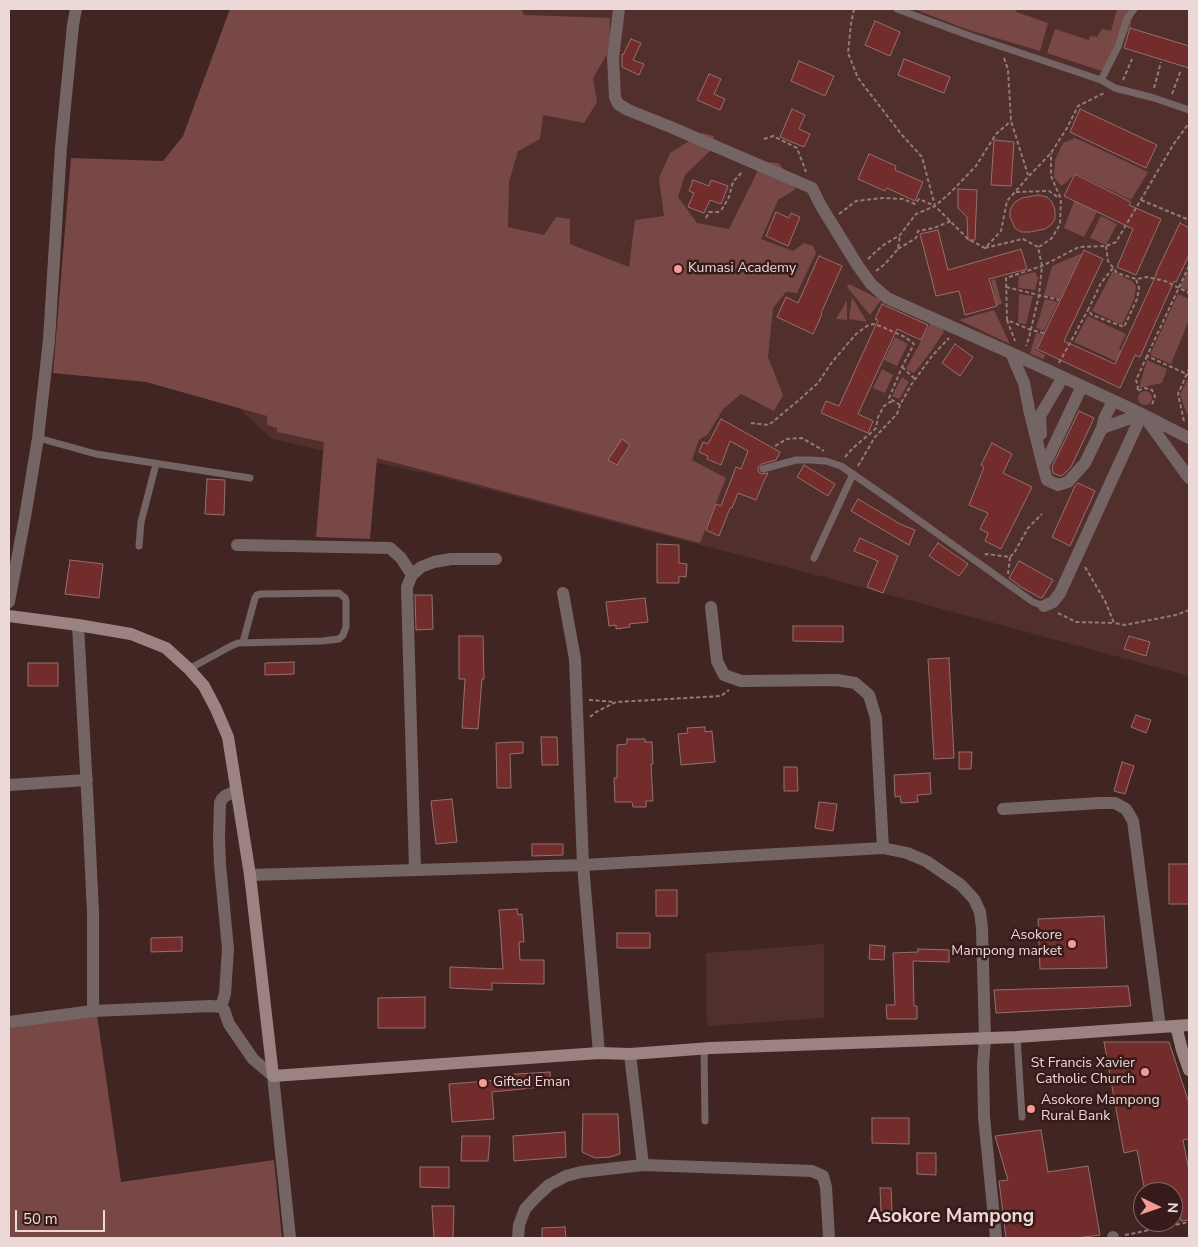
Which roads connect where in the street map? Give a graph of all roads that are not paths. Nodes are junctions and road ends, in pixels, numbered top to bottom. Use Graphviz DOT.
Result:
graph roads {
  1 [pos="76,9"];
  2 [pos="620,9"];
  3 [pos="897,9"];
  4 [pos="1134,9"];
  5 [pos="1101,80"];
  6 [pos="1189,110"];
  7 [pos="1016,355"];
  8 [pos="1058,375"];
  9 [pos="1082,386"];
  10 [pos="1113,401"];
  11 [pos="1142,414"];
  12 [pos="1102,428"];
  13 [pos="38,438"];
  14 [pos="1188,438"];
  15 [pos="156,464"];
  16 [pos="1043,466"];
  17 [pos="763,469"];
  18 [pos="853,474"];
  19 [pos="250,478"];
  20 [pos="1189,478"];
  21 [pos="237,545"];
  22 [pos="139,546"];
  23 [pos="814,558"];
  24 [pos="496,559"];
  25 [pos="412,575"];
  26 [pos="564,592"];
  27 [pos="9,602"];
  28 [pos="1044,606"];
  29 [pos="711,607"];
  30 [pos="9,616"];
  31 [pos="78,625"];
  32 [pos="244,642"];
  33 [pos="189,669"];
  34 [pos="87,780"];
  35 [pos="9,785"];
  36 [pos="236,791"];
  37 [pos="1003,809"];
  38 [pos="883,848"];
  39 [pos="583,865"];
  40 [pos="415,870"];
  41 [pos="250,876"];
  42 [pos="221,1007"];
  43 [pos="93,1010"];
  44 [pos="9,1022"];
  45 [pos="1189,1025"];
  46 [pos="1176,1026"];
  47 [pos="1160,1027"];
  48 [pos="1017,1037"];
  49 [pos="985,1038"];
  50 [pos="704,1048"];
  51 [pos="599,1053"];
  52 [pos="630,1054"];
  53 [pos="1189,1070"];
  54 [pos="273,1076"];
  55 [pos="1022,1117"];
  56 [pos="704,1122"];
  57 [pos="643,1165"];
  58 [pos="290,1238"];
  59 [pos="518,1238"];
  60 [pos="829,1238"];
  61 [pos="996,1238"];
  1 -- 13 [label="street"];
  2 -- 7 [label="street"];
  3 -- 5 [label="lane"];
  4 -- 5 [label="lane"];
  5 -- 6 [label="lane"];
  7 -- 8 [label="street"];
  7 -- 16 [label="street"];
  8 -- 9 [label="street"];
  8 -- 16 [label="street"];
  9 -- 10 [label="street"];
  9 -- 16 [label="street"];
  10 -- 11 [label="street"];
  10 -- 12 [label="street"];
  11 -- 12 [label="street"];
  11 -- 14 [label="street"];
  11 -- 20 [label="street"];
  11 -- 28 [label="street"];
  12 -- 16 [label="street"];
  13 -- 15 [label="lane"];
  13 -- 27 [label="street"];
  15 -- 19 [label="lane"];
  15 -- 22 [label="lane"];
  17 -- 18 [label="lane"];
  18 -- 23 [label="lane"];
  18 -- 28 [label="lane"];
  21 -- 25 [label="street"];
  24 -- 25 [label="street"];
  25 -- 40 [label="street"];
  26 -- 39 [label="street"];
  29 -- 38 [label="street"];
  30 -- 31 [label="street"];
  31 -- 33 [label="street"];
  31 -- 34 [label="street"];
  32 -- 32 [label="lane"];
  32 -- 33 [label="lane"];
  33 -- 36 [label="street"];
  34 -- 35 [label="street"];
  34 -- 43 [label="street"];
  36 -- 41 [label="street"];
  36 -- 42 [label="street"];
  37 -- 47 [label="street"];
  38 -- 39 [label="street"];
  38 -- 49 [label="street"];
  39 -- 40 [label="street"];
  39 -- 51 [label="street"];
  40 -- 41 [label="street"];
  41 -- 54 [label="street"];
  42 -- 43 [label="street"];
  42 -- 54 [label="street"];
  43 -- 44 [label="street"];
  45 -- 46 [label="street"];
  46 -- 47 [label="street"];
  46 -- 53 [label="street"];
  47 -- 48 [label="street"];
  48 -- 49 [label="street"];
  48 -- 55 [label="lane"];
  49 -- 50 [label="street"];
  49 -- 61 [label="street"];
  50 -- 52 [label="street"];
  50 -- 56 [label="lane"];
  51 -- 52 [label="street"];
  51 -- 54 [label="street"];
  52 -- 57 [label="street"];
  54 -- 58 [label="street"];
  57 -- 59 [label="street"];
  57 -- 60 [label="street"];
}
